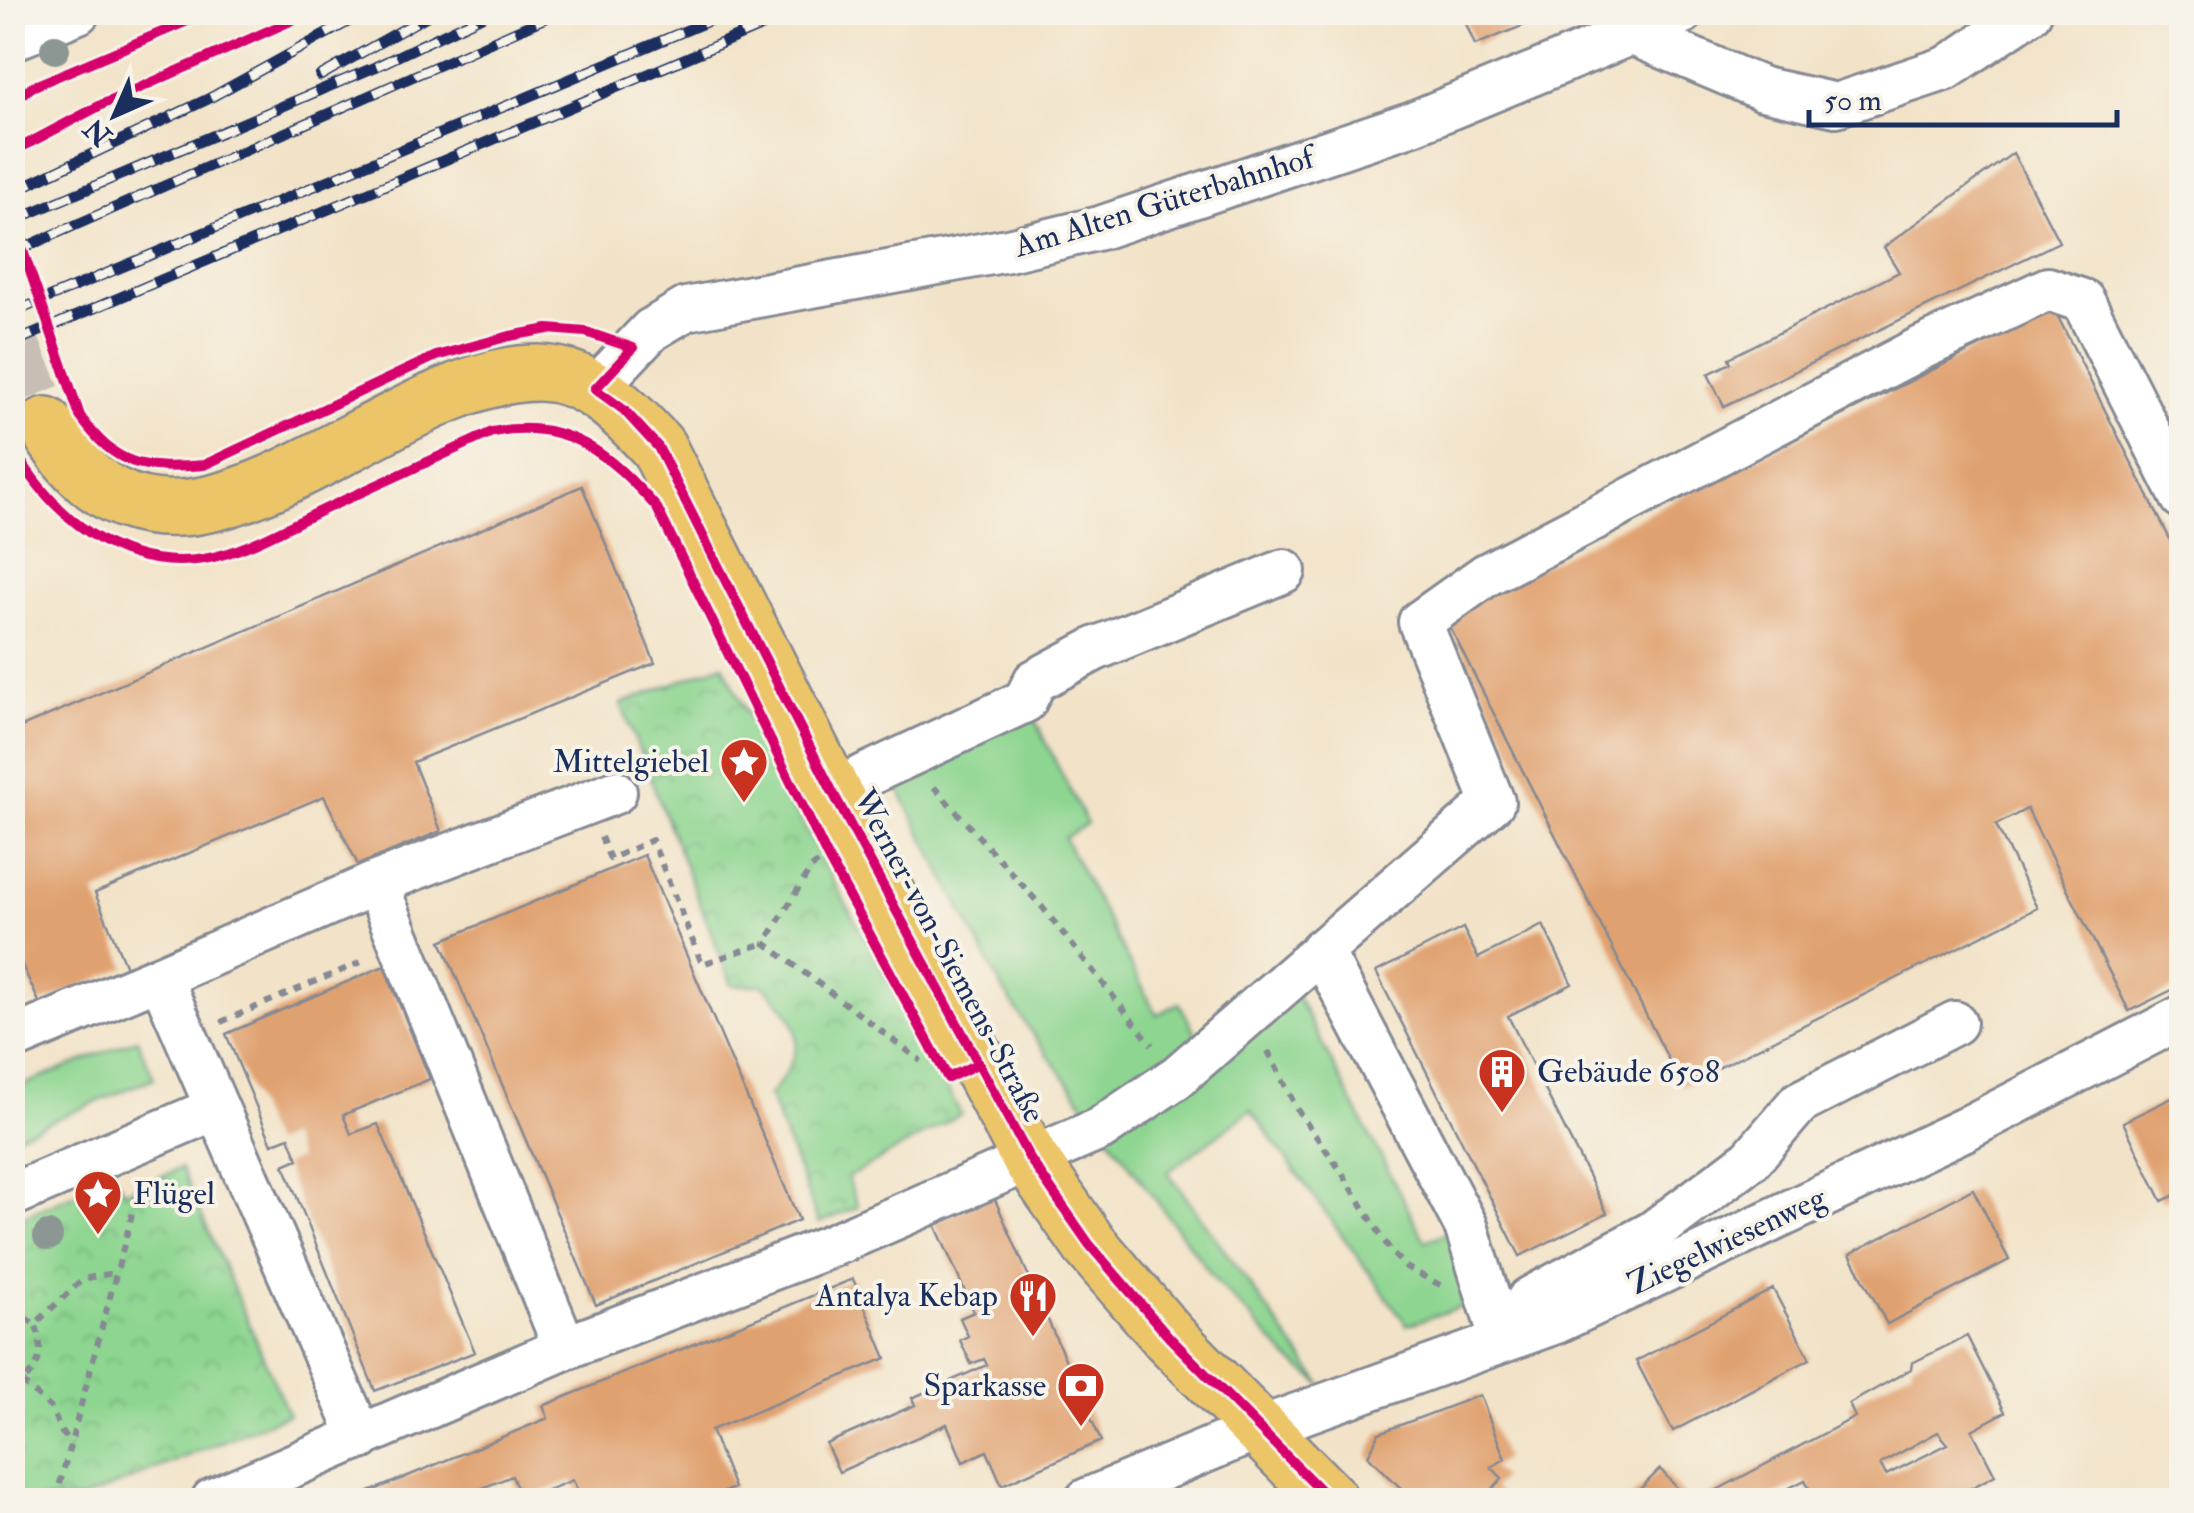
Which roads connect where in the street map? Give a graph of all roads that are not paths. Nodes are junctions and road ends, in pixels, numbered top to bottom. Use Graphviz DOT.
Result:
graph roads {
  1 [pos="78,12"];
  2 [pos="1682,12"];
  3 [pos="2030,12"];
  4 [pos="1633,34"];
  5 [pos="12,39"];
  6 [pos="595,389"];
  7 [pos="46,425"];
  8 [pos="2182,497"];
  9 [pos="1284,572"];
  10 [pos="832,791"];
  11 [pos="601,798"];
  12 [pos="376,883"];
  13 [pos="1321,950"];
  14 [pos="160,977"];
  15 [pos="2182,1017"];
  16 [pos="1955,1022"];
  17 [pos="12,1039"];
  18 [pos="216,1108"];
  19 [pos="1030,1158"];
  20 [pos="12,1195"];
  21 [pos="1492,1345"];
  22 [pos="565,1348"];
  23 [pos="1258,1429"];
  24 [pos="360,1438"];
  25 [pos="212,1500"];
  26 [pos="1086,1500"];
  27 [pos="1330,1500"];
  1 -- 5 [label="street"];
  2 -- 4 [label="street, Am Alten Güterbahnhof"];
  3 -- 4 [label="street"];
  4 -- 6 [label="street, Am Alten Güterbahnhof"];
  6 -- 7 [label="main road"];
  6 -- 10 [label="main road, Werner-von-Siemens-Straße"];
  8 -- 13 [label="street"];
  9 -- 10 [label="street"];
  10 -- 19 [label="main road, Werner-von-Siemens-Straße"];
  11 -- 12 [label="street"];
  12 -- 14 [label="street"];
  12 -- 22 [label="street"];
  13 -- 19 [label="street"];
  13 -- 21 [label="street"];
  14 -- 17 [label="street"];
  14 -- 18 [label="street"];
  15 -- 21 [label="street, Ziegelwiesenweg"];
  16 -- 21 [label="street"];
  18 -- 20 [label="street"];
  18 -- 24 [label="street"];
  19 -- 22 [label="street"];
  19 -- 23 [label="main road, Werner-von-Siemens-Straße"];
  21 -- 23 [label="street, Ziegelwiesenweg"];
  22 -- 24 [label="street"];
  23 -- 26 [label="street, Ziegelwiesenweg"];
  23 -- 27 [label="main road, Werner-von-Siemens-Straße"];
  24 -- 25 [label="street"];
}
